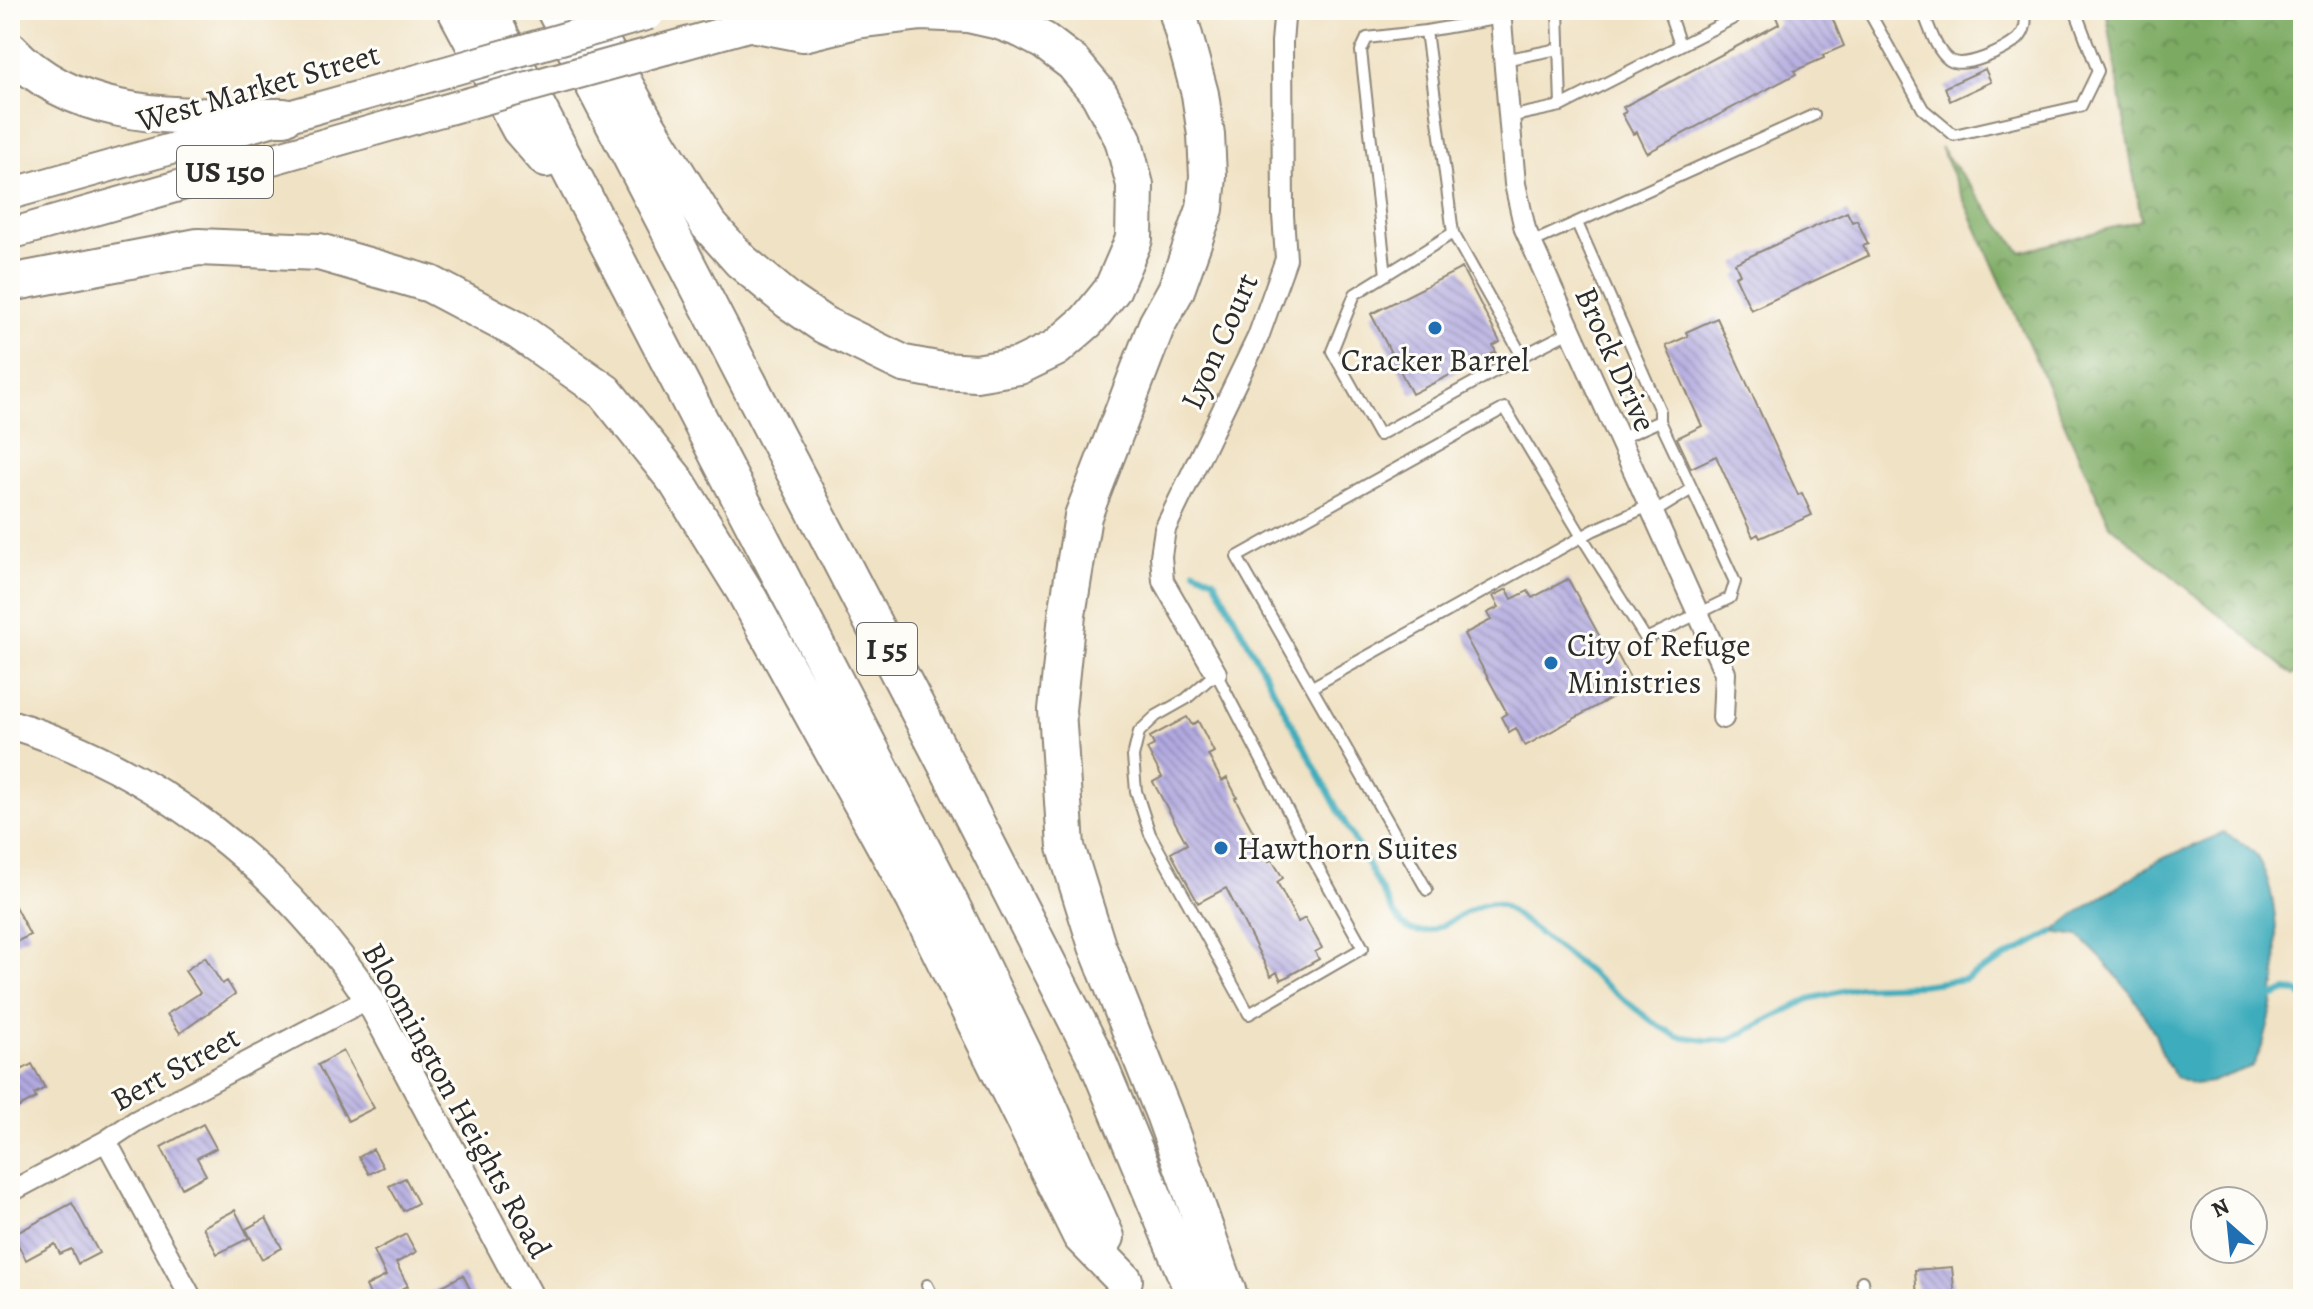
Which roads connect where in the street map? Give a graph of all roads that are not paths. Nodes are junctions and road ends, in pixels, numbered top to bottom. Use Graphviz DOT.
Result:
graph roads {
  1 [pos="456,10"];
  2 [pos="487,10"];
  3 [pos="555,10"];
  4 [pos="583,10"];
  5 [pos="806,10"];
  6 [pos="1288,10"];
  7 [pos="1558,10"];
  8 [pos="1668,10"];
  9 [pos="1729,10"];
  10 [pos="1868,10"];
  11 [pos="1922,10"];
  12 [pos="2024,10"];
  13 [pos="2075,10"];
  14 [pos="657,12"];
  15 [pos="1500,14"];
  16 [pos="1180,15"];
  17 [pos="756,24"];
  18 [pos="1426,31"];
  19 [pos="1680,45"];
  20 [pos="1558,49"];
  21 [pos="10,50"];
  22 [pos="1504,60"];
  23 [pos="1561,106"];
  24 [pos="1814,115"];
  25 [pos="284,117"];
  26 [pos="1509,117"];
  27 [pos="10,194"];
  28 [pos="593,215"];
  29 [pos="1577,223"];
  30 [pos="1453,233"];
  31 [pos="10,234"];
  32 [pos="1531,243"];
  33 [pos="1386,275"];
  34 [pos="10,283"];
  35 [pos="1571,331"];
  36 [pos="1522,356"];
  37 [pos="1660,421"];
  38 [pos="1619,439"];
  39 [pos="1692,489"];
  40 [pos="1651,509"];
  41 [pos="1582,537"];
  42 [pos="1698,613"];
  43 [pos="1216,673"];
  44 [pos="1312,687"];
  45 [pos="1723,718"];
  46 [pos="10,724"];
  47 [pos="1427,890"];
  48 [pos="369,998"];
  49 [pos="106,1141"];
  50 [pos="10,1192"];
  51 [pos="1862,1281"];
  52 [pos="927,1285"];
  53 [pos="1128,1289"];
  54 [pos="192,1299"];
  55 [pos="530,1299"];
  56 [pos="934,1299"];
  57 [pos="1196,1299"];
  58 [pos="1230,1299"];
  59 [pos="1865,1299"];
  1 -- 28 [label="highway"];
  2 -- 28 [label="highway, I 55"];
  3 -- 57 [label="highway, I 55"];
  4 -- 17 [label="highway"];
  5 -- 17 [label="main road, US 150"];
  6 -- 43 [label="street, Lyon Court"];
  7 -- 20 [label="lane"];
  8 -- 19 [label="lane"];
  9 -- 19 [label="lane"];
  10 -- 13 [label="lane"];
  11 -- 12 [label="lane"];
  14 -- 25 [label="main road, West Market Street / US 150, bridge"];
  15 -- 18 [label="lane"];
  15 -- 22 [label="street, Brock Drive"];
  16 -- 58 [label="highway"];
  17 -- 31 [label="main road, US 150, bridge"];
  18 -- 30 [label="lane"];
  18 -- 33 [label="lane"];
  19 -- 23 [label="lane"];
  20 -- 22 [label="lane"];
  20 -- 23 [label="lane"];
  21 -- 25 [label="highway"];
  22 -- 26 [label="street, Brock Drive"];
  23 -- 26 [label="lane"];
  24 -- 29 [label="lane"];
  25 -- 27 [label="main road, West Market Street / US 150"];
  26 -- 32 [label="street, Brock Drive"];
  28 -- 53 [label="highway, I 55"];
  29 -- 32 [label="lane"];
  29 -- 37 [label="lane"];
  30 -- 33 [label="lane"];
  30 -- 36 [label="lane"];
  32 -- 35 [label="street, Brock Drive"];
  33 -- 36 [label="lane"];
  34 -- 53 [label="highway"];
  35 -- 36 [label="lane"];
  35 -- 38 [label="street, Brock Drive"];
  37 -- 38 [label="lane"];
  37 -- 39 [label="lane"];
  38 -- 40 [label="street, Brock Drive"];
  39 -- 40 [label="lane"];
  39 -- 42 [label="lane"];
  40 -- 41 [label="lane"];
  40 -- 42 [label="street, Brock Drive"];
  41 -- 42 [label="lane"];
  41 -- 44 [label="lane"];
  41 -- 44 [label="lane"];
  42 -- 45 [label="street, Brock Drive"];
  43 -- 43 [label="lane"];
  44 -- 47 [label="lane"];
  46 -- 48 [label="main road, Bloomington Heights Road"];
  48 -- 49 [label="street, Bert Street"];
  48 -- 55 [label="main road, Bloomington Heights Road"];
  49 -- 50 [label="street, Bert Street"];
  49 -- 54 [label="street"];
  51 -- 59 [label="lane"];
  52 -- 56 [label="lane"];
}
